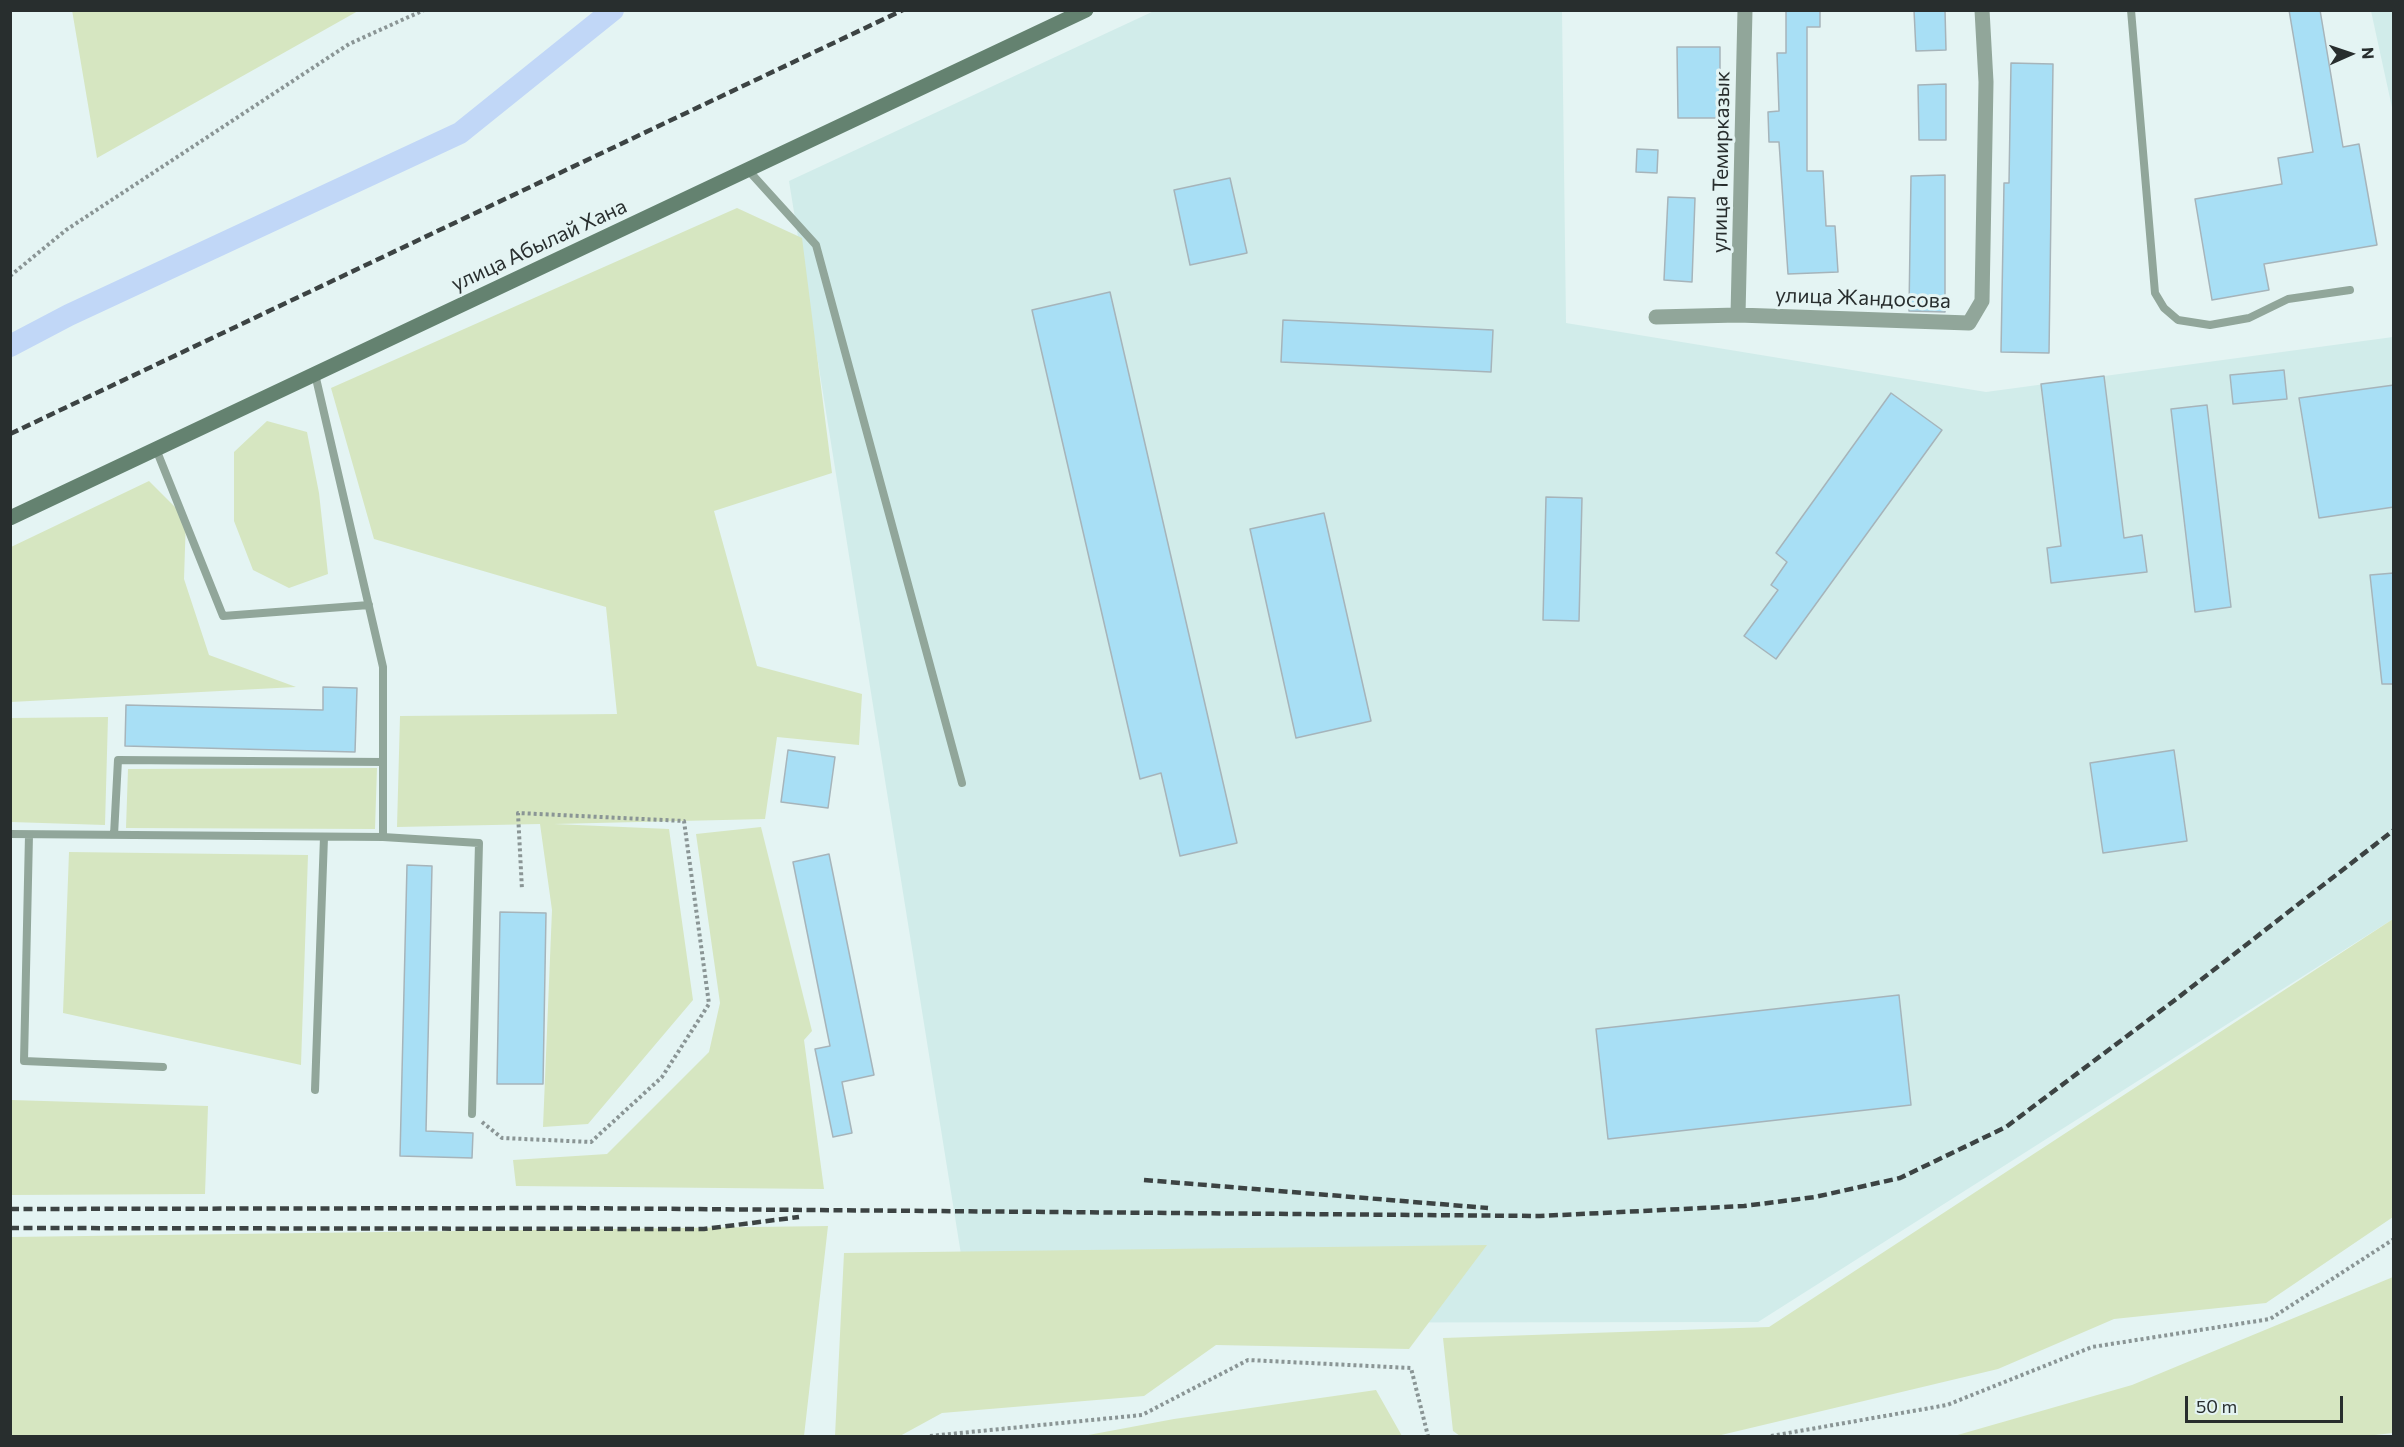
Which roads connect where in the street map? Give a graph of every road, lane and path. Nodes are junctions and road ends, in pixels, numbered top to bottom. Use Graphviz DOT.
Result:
graph roads {
  1 [pos="424,10"];
  2 [pos="1086,10"];
  3 [pos="1745,10"];
  4 [pos="1982,10"];
  5 [pos="2131,10"];
  6 [pos="748,170"];
  7 [pos="10,276"];
  8 [pos="2350,291"];
  9 [pos="1738,315"];
  10 [pos="1656,317"];
  11 [pos="315,374"];
  12 [pos="156,449"];
  13 [pos="10,518"];
  14 [pos="369,605"];
  15 [pos="383,762"];
  16 [pos="962,783"];
  17 [pos="10,834"];
  18 [pos="29,835"];
  19 [pos="114,835"];
  20 [pos="324,837"];
  21 [pos="383,837"];
  22 [pos="522,890"];
  23 [pos="163,1067"];
  24 [pos="315,1090"];
  25 [pos="472,1114"];
  26 [pos="2394,1239"];
  27 [pos="930,1437"];
  28 [pos="1428,1437"];
  29 [pos="1771,1437"];
  1 -- 7 [label="path"];
  2 -- 6 [label="main road, улица Абылай Хана"];
  3 -- 9 [label="street, улица Темирказык"];
  4 -- 9 [label="street, улица Жандосова"];
  5 -- 8 [label="lane"];
  6 -- 11 [label="main road, улица Абылай Хана"];
  6 -- 16 [label="lane"];
  9 -- 10 [label="street, улица Жандосова"];
  11 -- 12 [label="main road, улица Абылай Хана"];
  11 -- 14 [label="lane"];
  12 -- 13 [label="main road, улица Абылай Хана"];
  12 -- 14 [label="lane"];
  14 -- 15 [label="lane"];
  15 -- 19 [label="lane"];
  15 -- 21 [label="lane"];
  17 -- 18 [label="lane"];
  18 -- 19 [label="lane"];
  18 -- 23 [label="lane"];
  19 -- 20 [label="lane"];
  20 -- 21 [label="lane"];
  20 -- 24 [label="lane"];
  21 -- 25 [label="lane"];
  22 -- 25 [label="path"];
  26 -- 29 [label="path"];
  27 -- 28 [label="path"];
}
